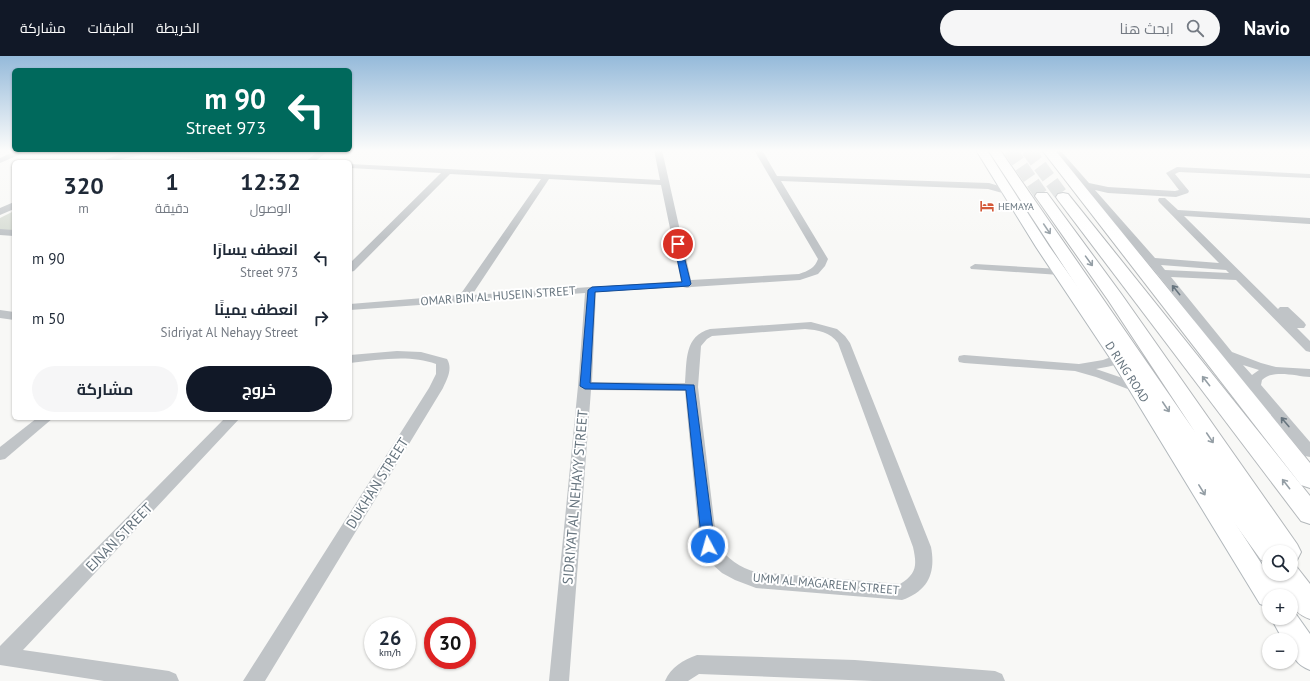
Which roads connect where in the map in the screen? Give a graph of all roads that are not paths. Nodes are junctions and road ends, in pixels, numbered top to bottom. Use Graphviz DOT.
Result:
graph roads {
  1 [pos="441,179"];
  2 [pos="545,179"];
  3 [pos="589,179"];
  4 [pos="663,179"];
  5 [pos="777,179"];
  6 [pos="820,179"];
  7 [pos="999,179"];
  8 [pos="1001,179"];
  9 [pos="1060,179"];
  10 [pos="1074,179"];
  11 [pos="1081,179"];
  12 [pos="1175,179"];
  13 [pos="664,183"];
  14 [pos="1002,184"];
  15 [pos="1086,185"];
  16 [pos="1108,190"];
  17 [pos="1042,196"];
  18 [pos="1063,196"];
  19 [pos="1162,200"];
  20 [pos="1096,203"];
  21 [pos="12,206"];
  22 [pos="0,212"];
  23 [pos="1175,213"];
  24 [pos="1310,221"];
  25 [pos="0,232"];
  26 [pos="12,233"];
  27 [pos="1123,236"];
  28 [pos="1204,242"];
  29 [pos="1152,261"];
  30 [pos="352,267"];
  31 [pos="975,267"];
  32 [pos="1228,267"];
  33 [pos="1060,272"];
  34 [pos="1162,273"];
  35 [pos="1239,278"];
  36 [pos="687,284"];
  37 [pos="1085,286"];
  38 [pos="592,290"];
  39 [pos="464,298"];
  40 [pos="1165,299"];
  41 [pos="352,307"];
  42 [pos="1194,313"];
  43 [pos="1286,324"];
  44 [pos="1305,325"];
  45 [pos="1310,348"];
  46 [pos="1226,353"];
  47 [pos="1119,358"];
  48 [pos="352,359"];
  49 [pos="964,359"];
  50 [pos="1076,367"];
  51 [pos="1280,371"];
  52 [pos="1310,374"];
  53 [pos="585,386"];
  54 [pos="1254,386"];
  55 [pos="691,387"];
  56 [pos="1138,388"];
  57 [pos="44,420"];
  58 [pos="231,420"];
  59 [pos="1310,452"];
  60 [pos="0,455"];
  61 [pos="1310,479"];
  62 [pos="1228,496"];
  63 [pos="1310,514"];
  64 [pos="1265,545"];
  65 [pos="1283,545"];
  66 [pos="1262,562"];
  67 [pos="1298,566"];
  68 [pos="1291,581"];
  69 [pos="1310,584"];
  70 [pos="1265,589"];
  71 [pos="1310,606"];
  72 [pos="1298,617"];
  73 [pos="1289,625"];
  74 [pos="1310,635"];
  75 [pos="2,656"];
  76 [pos="1310,657"];
  77 [pos="857,676"];
  78 [pos="169,681"];
  79 [pos="253,681"];
  80 [pos="559,681"];
  81 [pos="675,681"];
  82 [pos="995,681"];
  1 -- 30 [label="street"];
  2 -- 39 [label="street"];
  3 -- 13 [label="street"];
  4 -- 13 [label="street"];
  5 -- 36 [label="street, OMAR BIN AL HUSEIN STREET"];
  6 -- 14 [label="street"];
  7 -- 14 [label="street, D RING ROAD"];
  8 -- 14 [label="main road"];
  9 -- 20 [label="main road"];
  10 -- 20 [label="main road"];
  11 -- 15 [label="street"];
  12 -- 16 [label="street"];
  13 -- 36 [label="street"];
  14 -- 33 [label="street, D RING ROAD"];
  14 -- 37 [label="main road, one-way"];
  15 -- 16 [label="street"];
  15 -- 20 [label="street"];
  16 -- 20 [label="street"];
  17 -- 65 [label="main road, one-way"];
  63 -- 18 [label="main road, one-way"];
  19 -- 23 [label="street"];
  20 -- 27 [label="main road"];
  21 -- 22 [label="street"];
  23 -- 24 [label="street"];
  23 -- 28 [label="street"];
  25 -- 26 [label="street"];
  27 -- 29 [label="street"];
  27 -- 40 [label="main road"];
  28 -- 32 [label="street"];
  28 -- 44 [label="street"];
  29 -- 32 [label="street"];
  29 -- 34 [label="street"];
  31 -- 33 [label="street"];
  32 -- 35 [label="street"];
  33 -- 37 [label="street"];
  33 -- 47 [label="street, D RING ROAD"];
  34 -- 35 [label="street"];
  42 -- 34 [label="street, one-way"];
  35 -- 43 [label="street"];
  36 -- 38 [label="street, OMAR BIN AL HUSEIN STREET"];
  37 -- 62 [label="main road, one-way"];
  38 -- 39 [label="street, OMAR BIN AL HUSEIN STREET"];
  38 -- 53 [label="street, SIDRIYAT AL NEHAYY STREET"];
  39 -- 41 [label="street, OMAR BIN AL HUSEIN STREET"];
  40 -- 42 [label="main road"];
  40 -- 61 [label="main road"];
  42 -- 46 [label="street"];
  43 -- 44 [label="street"];
  43 -- 45 [label="street"];
  46 -- 51 [label="street"];
  46 -- 54 [label="street"];
  47 -- 50 [label="street"];
  47 -- 56 [label="street, D RING ROAD"];
  48 -- 79 [label="street, DUKHAN STREET"];
  49 -- 50 [label="street"];
  50 -- 56 [label="street"];
  51 -- 52 [label="street"];
  51 -- 54 [label="street"];
  53 -- 55 [label="street"];
  53 -- 80 [label="street, SIDRIYAT AL NEHAYY STREET"];
  59 -- 54 [label="street, one-way"];
  55 -- 55 [label="street, UMM AL MAGAREEN STREET"];
  56 -- 70 [label="street, D RING ROAD, one-way"];
  57 -- 60 [label="street"];
  58 -- 75 [label="street, EJNAN STREET"];
  62 -- 64 [label="main road"];
  62 -- 66 [label="street"];
  67 -- 69 [label="main road"];
  68 -- 71 [label="main road"];
  72 -- 74 [label="street"];
  73 -- 76 [label="street"];
  75 -- 78 [label="street"];
  77 -- 81 [label="street"];
  77 -- 82 [label="street"];
}
